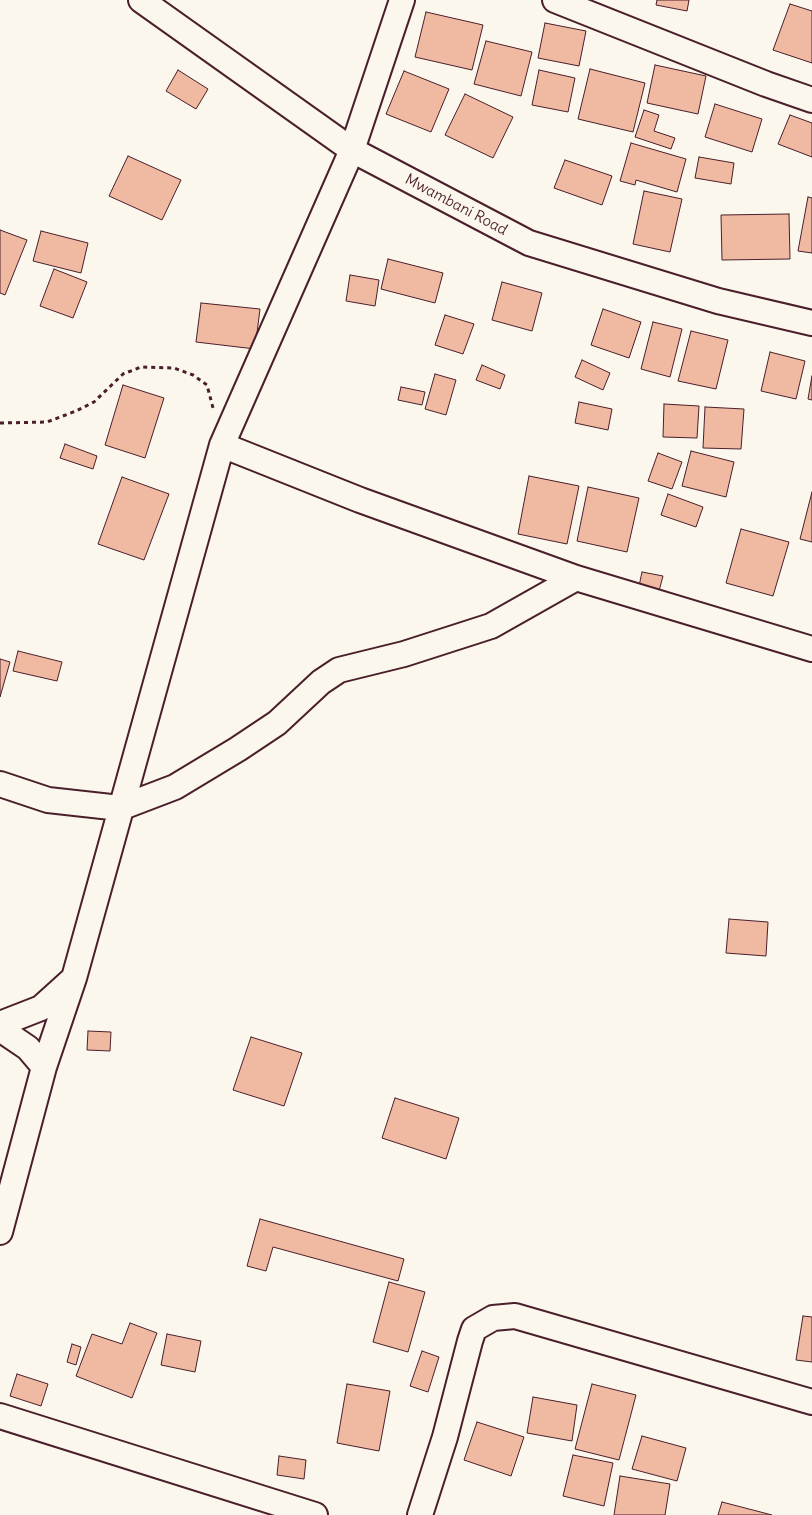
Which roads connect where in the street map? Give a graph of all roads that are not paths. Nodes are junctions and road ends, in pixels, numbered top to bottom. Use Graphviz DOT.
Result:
graph roads {
  1 [pos="141,0"];
  2 [pos="402,0"];
  3 [pos="555,0"];
  4 [pos="812,100"];
  5 [pos="352,150"];
  6 [pos="812,323"];
  7 [pos="222,445"];
  8 [pos="576,578"];
  9 [pos="812,649"];
  10 [pos="0,784"];
  11 [pos="120,808"];
  12 [pos="74,978"];
  13 [pos="0,1024"];
  14 [pos="0,1029"];
  15 [pos="44,1067"];
  16 [pos="0,1232"];
  17 [pos="812,1402"];
  18 [pos="0,1416"];
  19 [pos="315,1515"];
  20 [pos="420,1515"];
  1 -- 5 [label="street, Mwambani Road"];
  2 -- 5 [label="street"];
  3 -- 4 [label="street"];
  5 -- 6 [label="street, Mwambani Road"];
  5 -- 7 [label="street"];
  7 -- 8 [label="street"];
  7 -- 11 [label="street"];
  8 -- 9 [label="street"];
  8 -- 11 [label="street"];
  10 -- 11 [label="street"];
  11 -- 12 [label="street"];
  12 -- 13 [label="street"];
  12 -- 15 [label="street"];
  14 -- 15 [label="street"];
  15 -- 16 [label="street"];
  17 -- 20 [label="street"];
  18 -- 19 [label="street"];
}
